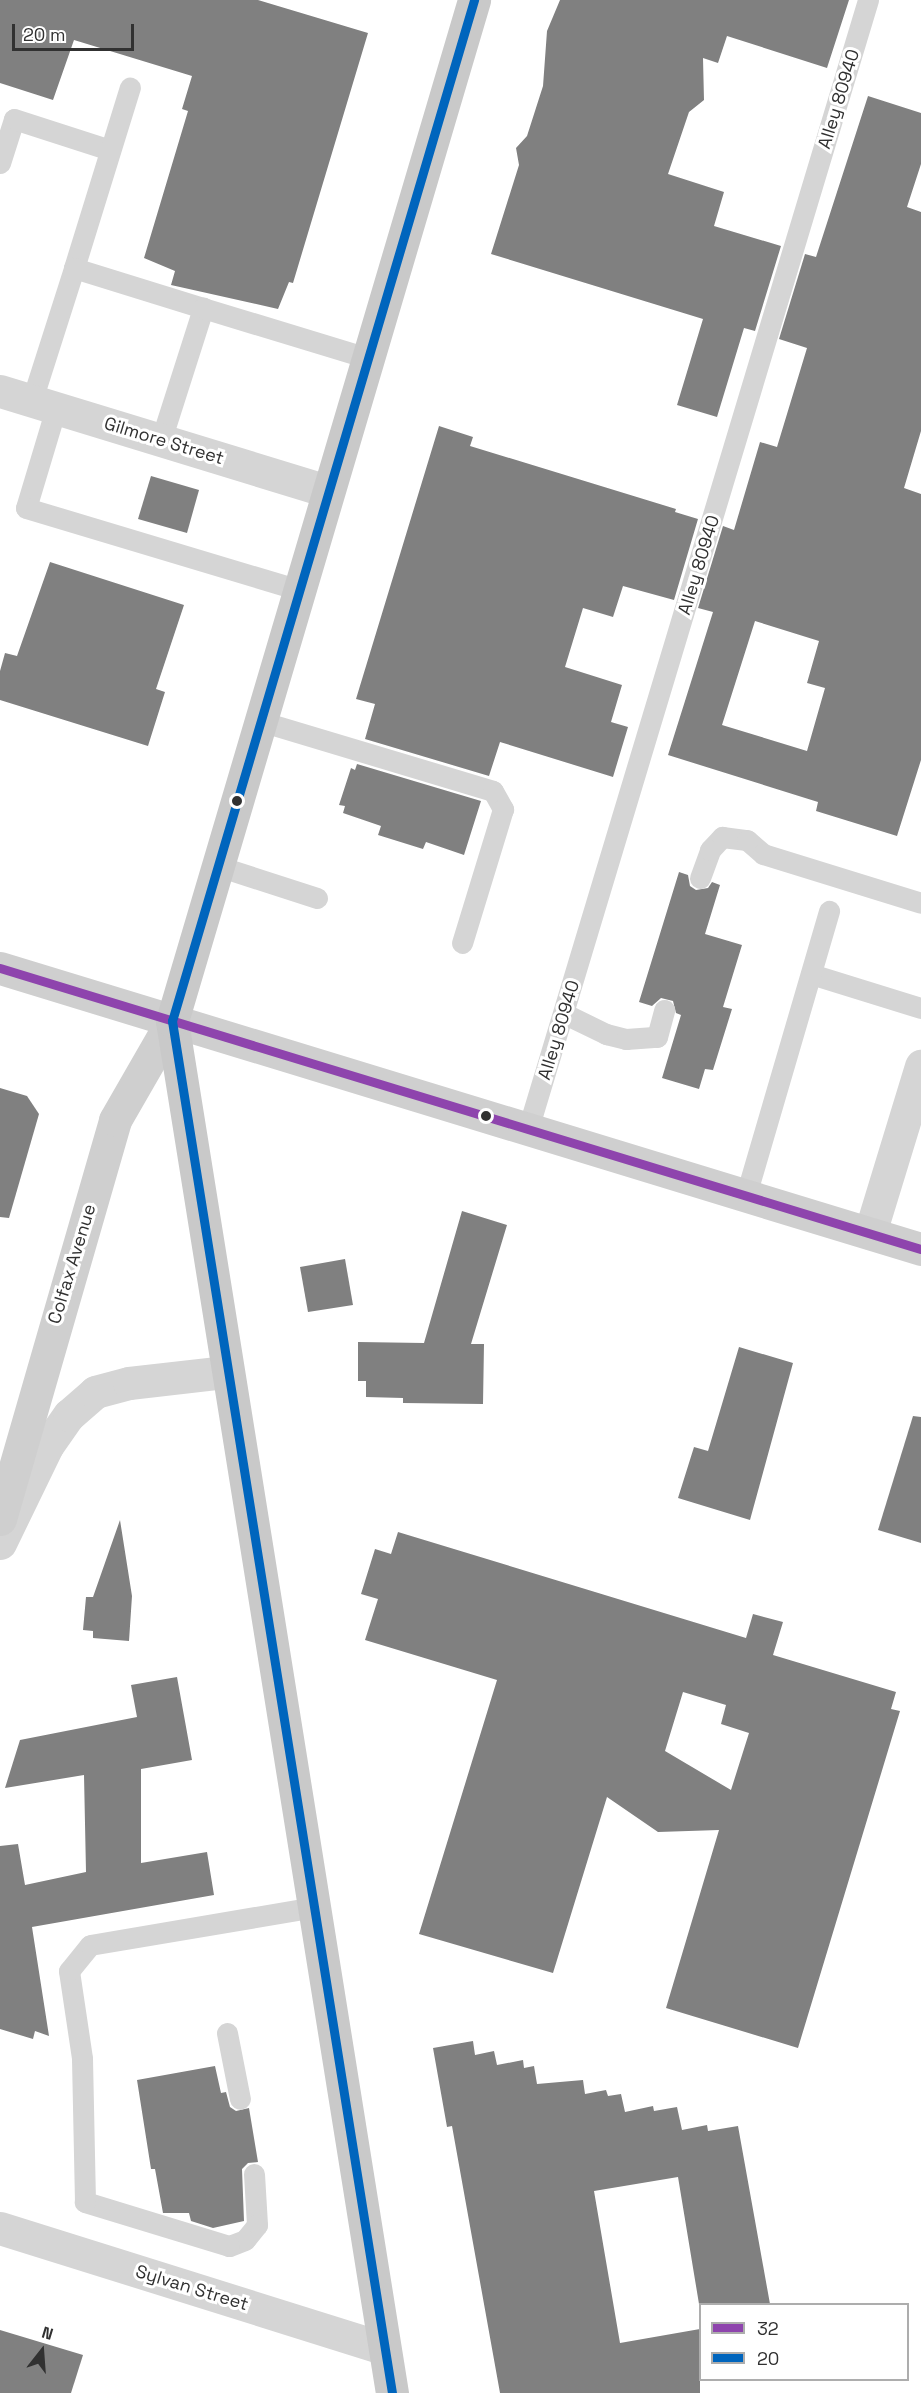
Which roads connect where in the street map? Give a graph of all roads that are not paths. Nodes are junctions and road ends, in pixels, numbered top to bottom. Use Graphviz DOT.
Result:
graph roads {
  1 [pos="868,0"];
  2 [pos="470,1"];
  3 [pos="130,87"];
  4 [pos="110,150"];
  5 [pos="0,163"];
  6 [pos="74,268"];
  7 [pos="203,308"];
  8 [pos="368,358"];
  9 [pos="0,390"];
  10 [pos="44,404"];
  11 [pos="161,440"];
  12 [pos="328,491"];
  13 [pos="299,590"];
  14 [pos="260,721"];
  15 [pos="218,866"];
  16 [pos="700,878"];
  17 [pos="317,898"];
  18 [pos="921,903"];
  19 [pos="829,911"];
  20 [pos="462,943"];
  21 [pos="0,968"];
  22 [pos="811,974"];
  23 [pos="921,1008"];
  24 [pos="664,1010"];
  25 [pos="564,1014"];
  26 [pos="172,1020"];
  27 [pos="921,1066"];
  28 [pos="528,1129"];
  29 [pos="746,1195"];
  30 [pos="870,1233"];
  31 [pos="921,1249"];
  32 [pos="226,1372"];
  33 [pos="0,1519"];
  34 [pos="0,1543"];
  35 [pos="314,1907"];
  36 [pos="227,2033"];
  37 [pos="240,2099"];
  38 [pos="254,2174"];
  39 [pos="0,2228"];
  40 [pos="384,2348"];
  41 [pos="392,2393"];
  1 -- 25 [label="lane, Alley 80940"];
  2 -- 8 [label="main road"];
  3 -- 4 [label="lane"];
  4 -- 5 [label="lane"];
  4 -- 6 [label="lane"];
  6 -- 7 [label="lane"];
  6 -- 10 [label="lane"];
  7 -- 8 [label="lane"];
  7 -- 11 [label="lane"];
  8 -- 12 [label="main road"];
  9 -- 10 [label="street, Gilmore Street"];
  10 -- 11 [label="street, Gilmore Street"];
  10 -- 13 [label="lane"];
  11 -- 12 [label="street, Gilmore Street"];
  12 -- 13 [label="main road"];
  13 -- 14 [label="main road"];
  14 -- 15 [label="main road"];
  14 -- 20 [label="lane"];
  15 -- 17 [label="lane"];
  15 -- 26 [label="main road"];
  16 -- 18 [label="lane"];
  19 -- 22 [label="lane"];
  21 -- 26 [label="main road"];
  22 -- 23 [label="lane"];
  22 -- 29 [label="lane"];
  24 -- 25 [label="lane"];
  25 -- 28 [label="lane, Alley 80940"];
  26 -- 28 [label="main road"];
  26 -- 32 [label="main road"];
  26 -- 33 [label="main road, Colfax Avenue"];
  27 -- 30 [label="street"];
  28 -- 29 [label="main road"];
  29 -- 30 [label="main road"];
  30 -- 31 [label="main road"];
  32 -- 34 [label="street"];
  32 -- 35 [label="main road"];
  35 -- 38 [label="lane"];
  35 -- 40 [label="main road"];
  36 -- 37 [label="lane"];
  39 -- 40 [label="street, Sylvan Street"];
  40 -- 41 [label="main road"];
}
